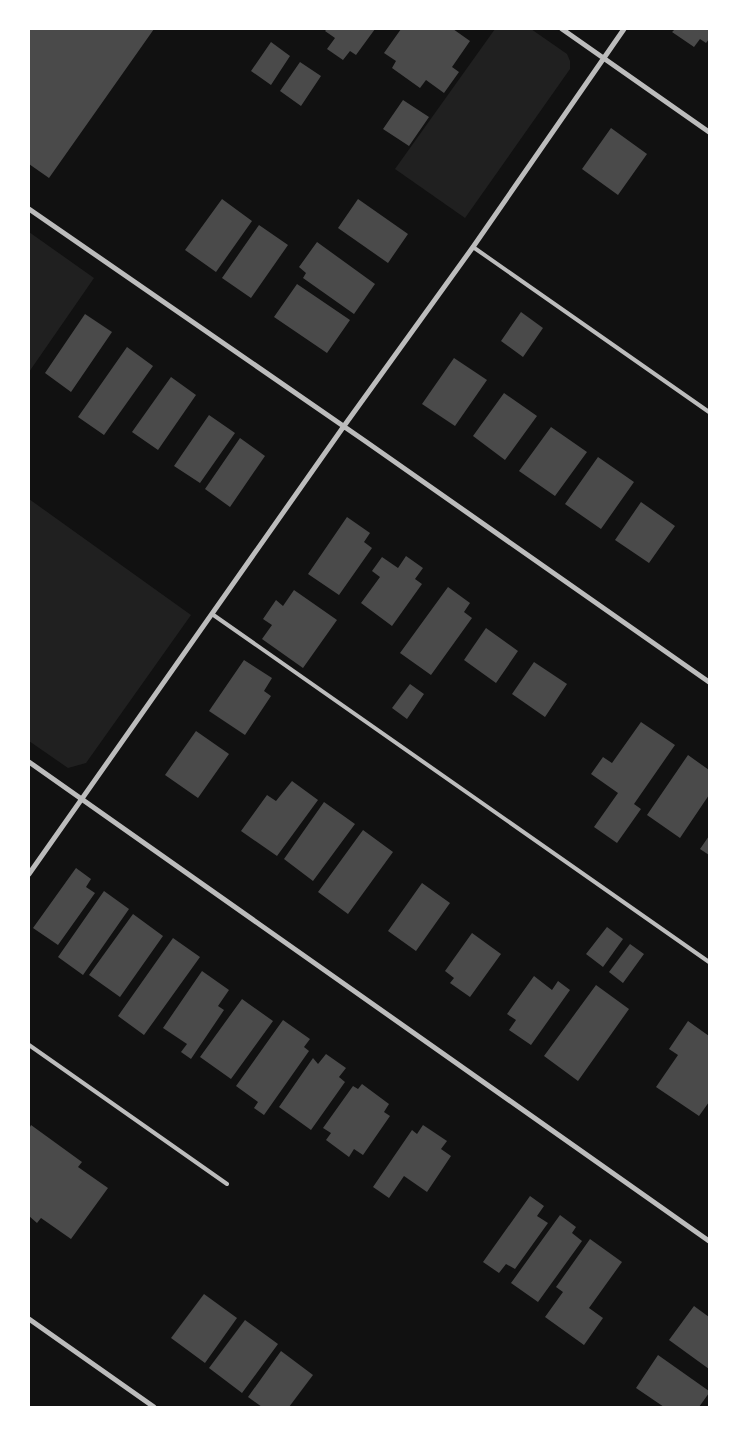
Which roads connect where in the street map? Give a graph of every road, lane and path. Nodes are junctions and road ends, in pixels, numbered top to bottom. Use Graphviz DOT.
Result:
graph roads {
  1 [pos="562,29"];
  2 [pos="624,29"];
  3 [pos="604,57"];
  4 [pos="709,132"];
  5 [pos="29,209"];
  6 [pos="473,247"];
  7 [pos="709,412"];
  8 [pos="344,426"];
  9 [pos="212,614"];
  10 [pos="709,682"];
  11 [pos="29,762"];
  12 [pos="82,799"];
  13 [pos="29,874"];
  14 [pos="709,962"];
  15 [pos="29,1044"];
  16 [pos="227,1184"];
  17 [pos="709,1241"];
  18 [pos="29,1319"];
  19 [pos="154,1407"];
  1 -- 3 [label="street"];
  2 -- 3 [label="street"];
  3 -- 4 [label="street"];
  3 -- 6 [label="street"];
  5 -- 8 [label="street"];
  6 -- 7 [label="lane"];
  6 -- 8 [label="street"];
  8 -- 9 [label="street"];
  8 -- 10 [label="street"];
  9 -- 12 [label="street"];
  9 -- 14 [label="lane"];
  11 -- 12 [label="street"];
  12 -- 13 [label="street"];
  12 -- 17 [label="street"];
  15 -- 16 [label="lane"];
  18 -- 19 [label="street"];
}
